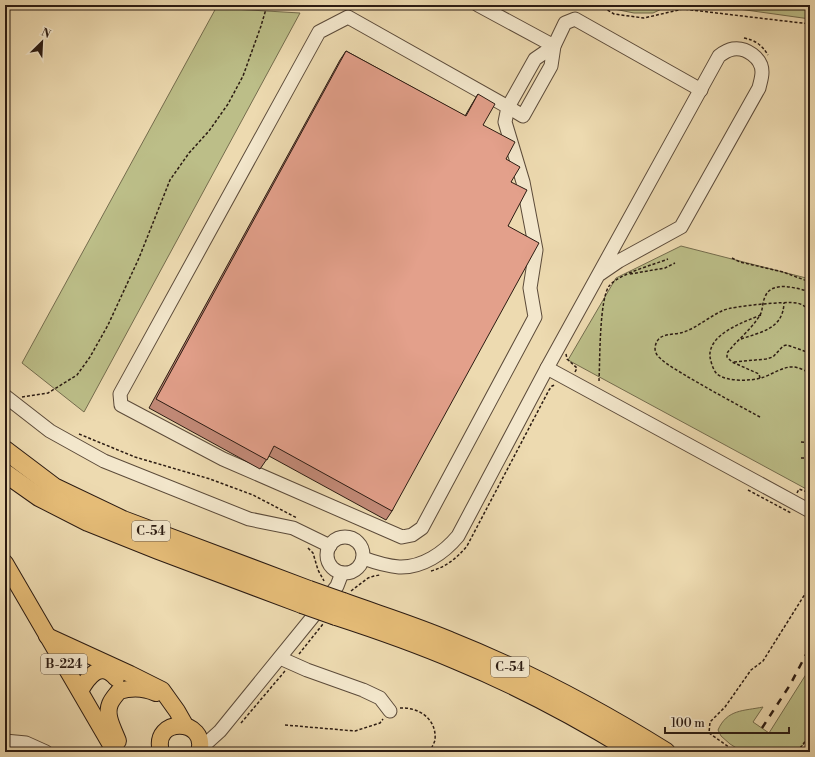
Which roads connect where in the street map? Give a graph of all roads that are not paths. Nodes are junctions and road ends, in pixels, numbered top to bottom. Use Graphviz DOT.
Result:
graph roads {
  1 [pos="478,5"];
  2 [pos="554,46"];
  3 [pos="701,90"];
  4 [pos="508,107"];
  5 [pos="600,274"];
  6 [pos="548,368"];
  7 [pos="8,392"];
  8 [pos="5,450"];
  9 [pos="5,473"];
  10 [pos="810,512"];
  11 [pos="330,546"];
  12 [pos="363,558"];
  13 [pos="5,563"];
  14 [pos="342,573"];
  15 [pos="306,597"];
  16 [pos="338,608"];
  17 [pos="47,636"];
  18 [pos="286,660"];
  19 [pos="80,691"];
  20 [pos="119,691"];
  21 [pos="170,701"];
  22 [pos="390,711"];
  23 [pos="226,722"];
  24 [pos="168,729"];
  25 [pos="190,729"];
  26 [pos="5,741"];
  27 [pos="199,751"];
  28 [pos="46,752"];
  29 [pos="115,752"];
  30 [pos="120,752"];
  31 [pos="161,752"];
  32 [pos="634,752"];
  33 [pos="666,752"];
  1 -- 2 [label="street"];
  2 -- 3 [label="street"];
  2 -- 4 [label="street"];
  2 -- 4 [label="street"];
  3 -- 5 [label="street"];
  3 -- 5 [label="street"];
  4 -- 4 [label="street"];
  5 -- 6 [label="street"];
  6 -- 10 [label="street"];
  6 -- 12 [label="street"];
  7 -- 11 [label="street"];
  8 -- 15 [label="highway, C-54 / C-54"];
  9 -- 15 [label="highway, C-54 / C-54"];
  11 -- 12 [label="street"];
  11 -- 14 [label="street"];
  12 -- 14 [label="street"];
  13 -- 17 [label="main road, B-224"];
  14 -- 18 [label="street"];
  15 -- 16 [label="highway, C-54 / C-54, bridge"];
  16 -- 32 [label="highway, C-54"];
  16 -- 33 [label="highway, C-54 / C-54"];
  17 -- 19 [label="main road, B-224"];
  17 -- 21 [label="main road"];
  18 -- 22 [label="street"];
  18 -- 23 [label="street"];
  19 -- 20 [label="main road"];
  19 -- 29 [label="main road, B-224"];
  20 -- 21 [label="main road"];
  20 -- 30 [label="main road"];
  21 -- 24 [label="main road"];
  21 -- 25 [label="main road"];
  23 -- 25 [label="street"];
  23 -- 27 [label="street"];
  24 -- 25 [label="main road"];
  24 -- 31 [label="main road"];
  25 -- 27 [label="main road"];
  26 -- 28 [label="street"];
}
